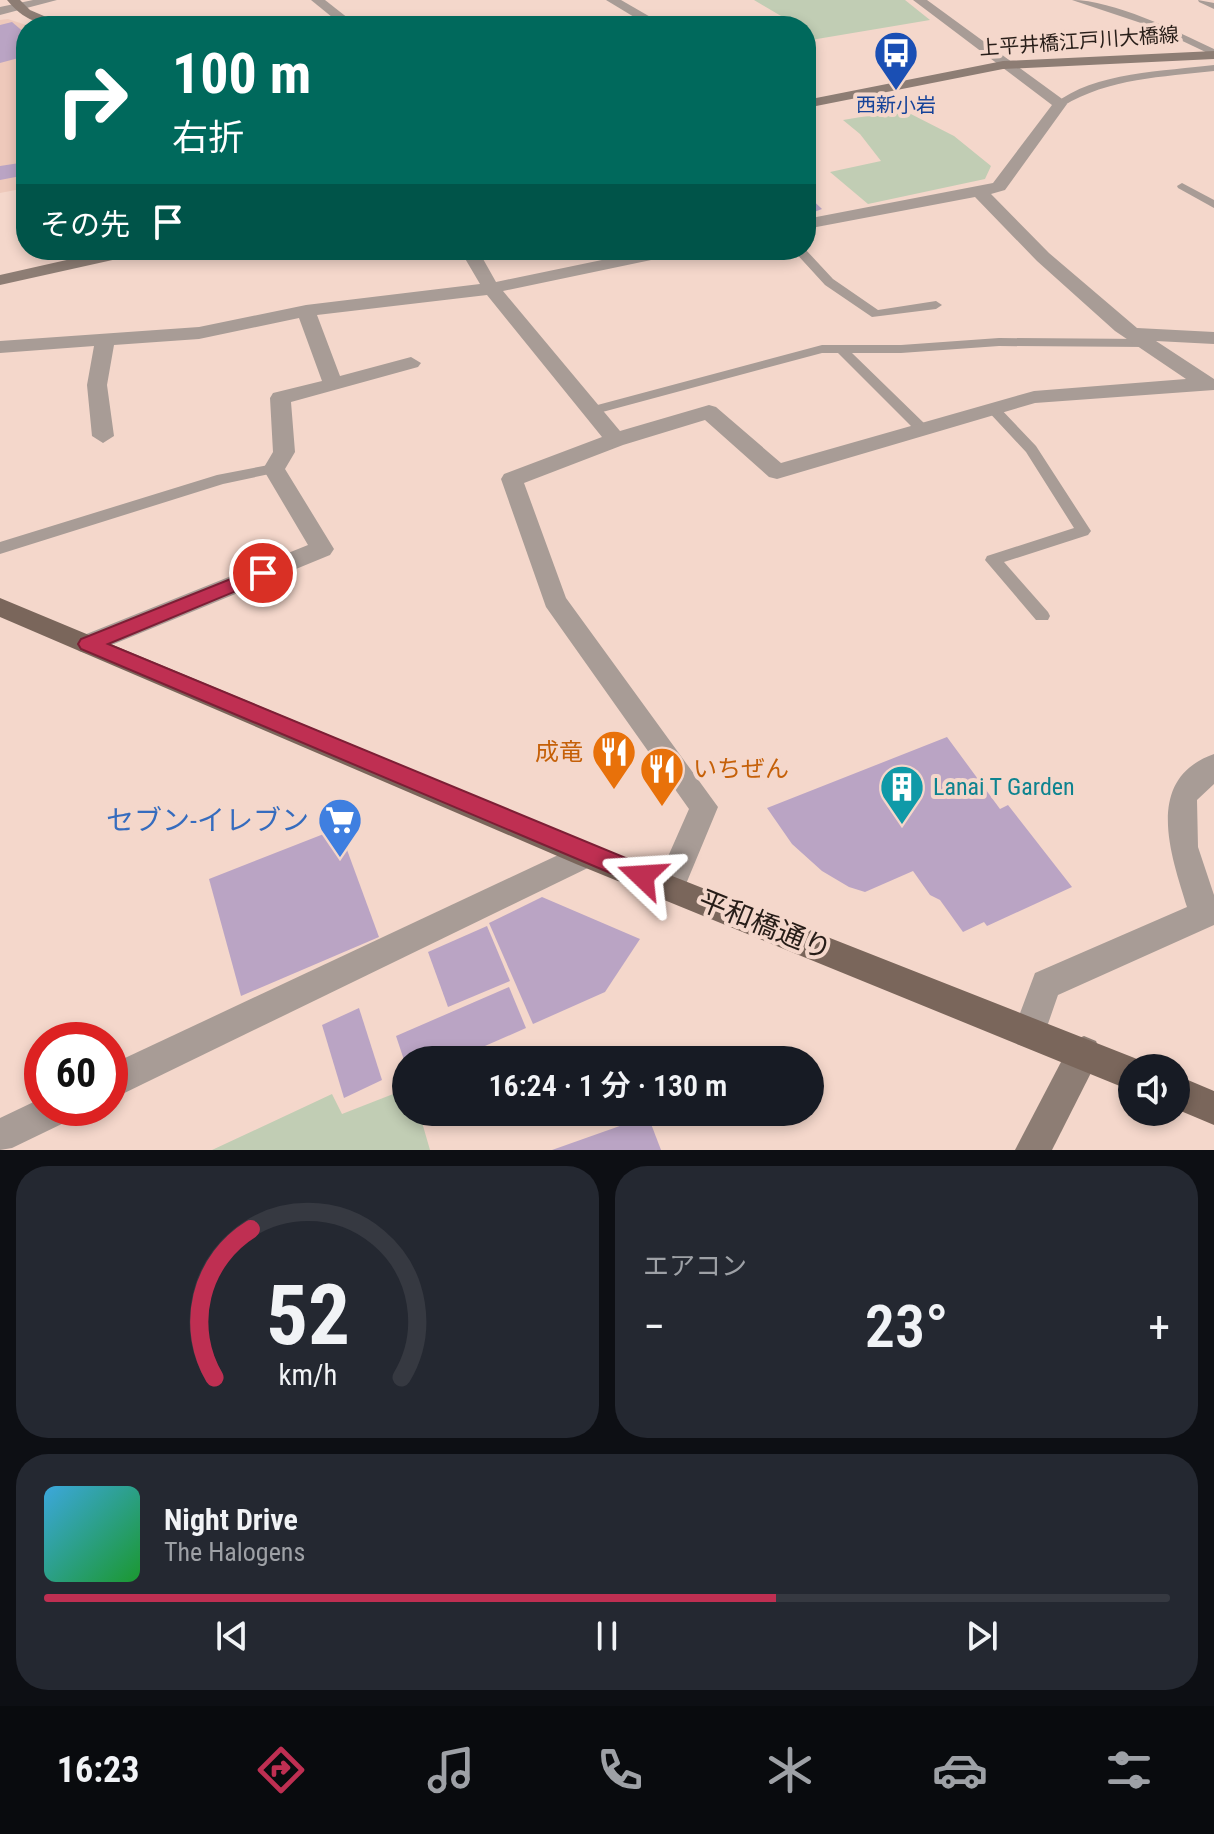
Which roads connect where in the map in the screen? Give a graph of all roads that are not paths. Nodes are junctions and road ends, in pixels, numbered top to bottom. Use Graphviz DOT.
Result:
graph roads {
  1 [pos="51,0"];
  2 [pos="317,0"];
  3 [pos="612,0"];
  4 [pos="919,0"];
  5 [pos="1076,0"];
  6 [pos="1202,0"];
  7 [pos="16,3"];
  8 [pos="1214,6"];
  9 [pos="0,11"];
  10 [pos="41,16"];
  11 [pos="338,16"];
  12 [pos="641,16"];
  13 [pos="1214,54"];
  14 [pos="1003,65"];
  15 [pos="1214,68"];
  16 [pos="816,102"];
  17 [pos="1060,104"];
  18 [pos="1182,186"];
  19 [pos="980,192"];
  20 [pos="1214,205"];
  21 [pos="816,222"];
  22 [pos="90,260"];
  23 [pos="474,260"];
  24 [pos="616,260"];
  25 [pos="808,260"];
  26 [pos="0,280"];
  27 [pos="488,289"];
  28 [pos="936,305"];
  29 [pos="306,311"];
  30 [pos="0,325"];
  31 [pos="1139,338"];
  32 [pos="1214,338"];
  33 [pos="105,340"];
  34 [pos="4,346"];
  35 [pos="840,348"];
  36 [pos="411,363"];
  37 [pos="333,384"];
  38 [pos="1209,386"];
  39 [pos="992,408"];
  40 [pos="595,410"];
  41 [pos="921,428"];
  42 [pos="103,436"];
  43 [pos="615,440"];
  44 [pos="274,469"];
  45 [pos="0,548"];
  46 [pos="0,607"];
  47 [pos="1042,616"];
  48 [pos="88,644"];
  49 [pos="1214,766"];
  50 [pos="586,855"];
  51 [pos="670,886"];
  52 [pos="1210,916"];
  53 [pos="1029,1032"];
  54 [pos="1084,1053"];
  55 [pos="1118,1068"];
  56 [pos="128,1074"];
  57 [pos="1190,1098"];
  58 [pos="1214,1108"];
  59 [pos="24,1124"];
  60 [pos="0,1136"];
  61 [pos="1033,1150"];
  1 -- 7 [label="street"];
  2 -- 11 [label="street"];
  3 -- 12 [label="street"];
  4 -- 14 [label="street"];
  5 -- 13 [label="lane"];
  6 -- 8 [label="lane"];
  7 -- 9 [label="street"];
  7 -- 10 [label="street"];
  13 -- 14 [label="street, 上平井橋江戸川大橋線"];
  14 -- 16 [label="street, 上平井橋江戸川大橋線"];
  14 -- 17 [label="street"];
  15 -- 17 [label="lane"];
  17 -- 19 [label="street"];
  18 -- 20 [label="lane"];
  19 -- 21 [label="street"];
  19 -- 31 [label="street"];
  22 -- 26 [label="street"];
  23 -- 27 [label="street"];
  24 -- 27 [label="street"];
  25 -- 28 [label="lane"];
  27 -- 29 [label="street"];
  27 -- 40 [label="street"];
  29 -- 33 [label="street"];
  29 -- 37 [label="street"];
  30 -- 34 [label="street"];
  31 -- 32 [label="street"];
  31 -- 35 [label="lane"];
  31 -- 38 [label="street"];
  33 -- 34 [label="street"];
  33 -- 42 [label="street"];
  35 -- 40 [label="lane"];
  35 -- 41 [label="lane"];
  36 -- 37 [label="street"];
  37 -- 44 [label="street"];
  38 -- 39 [label="street"];
  39 -- 41 [label="street"];
  39 -- 47 [label="lane"];
  40 -- 43 [label="street"];
  41 -- 43 [label="street"];
  43 -- 51 [label="street"];
  44 -- 45 [label="lane"];
  44 -- 48 [label="street"];
  46 -- 48 [label="main road, 平和橋通り"];
  48 -- 50 [label="main road, 平和橋通り"];
  49 -- 52 [label="street"];
  50 -- 51 [label="main road, 平和橋通り"];
  50 -- 56 [label="street"];
  51 -- 53 [label="main road, 平和橋通り"];
  52 -- 53 [label="street"];
  53 -- 54 [label="main road, 平和橋通り"];
  54 -- 55 [label="main road, 平和橋通り"];
  54 -- 61 [label="street"];
  57 -- 58 [label="main road"];
  59 -- 60 [label="street"];
}
